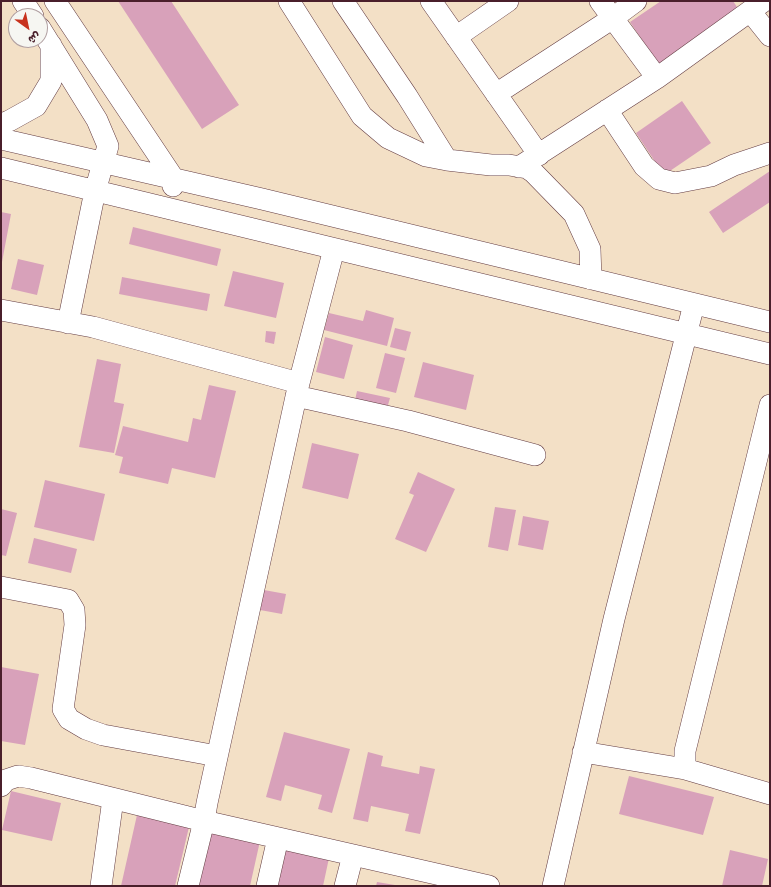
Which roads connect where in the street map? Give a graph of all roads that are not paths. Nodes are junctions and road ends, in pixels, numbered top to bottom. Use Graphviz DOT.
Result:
graph roads {
  1 [pos="55,1"];
  2 [pos="289,1"];
  3 [pos="343,1"];
  4 [pos="432,1"];
  5 [pos="508,1"];
  6 [pos="600,1"];
  7 [pos="636,1"];
  8 [pos="758,4"];
  9 [pos="613,18"];
  10 [pos="770,36"];
  11 [pos="456,37"];
  12 [pos="48,41"];
  13 [pos="47,48"];
  14 [pos="657,78"];
  15 [pos="496,94"];
  16 [pos="607,110"];
  17 [pos="1,124"];
  18 [pos="1,139"];
  19 [pos="770,153"];
  20 [pos="538,155"];
  21 [pos="447,160"];
  22 [pos="103,162"];
  23 [pos="519,167"];
  24 [pos="1,168"];
  25 [pos="174,179"];
  26 [pos="95,191"];
  27 [pos="169,209"];
  28 [pos="334,249"];
  29 [pos="591,279"];
  30 [pos="694,304"];
  31 [pos="1,310"];
  32 [pos="770,322"];
  33 [pos="68,323"];
  34 [pos="686,334"];
  35 [pos="770,354"];
  36 [pos="298,390"];
  37 [pos="770,405"];
  38 [pos="535,455"];
  39 [pos="1,587"];
  40 [pos="584,752"];
  41 [pos="217,756"];
  42 [pos="685,769"];
  43 [pos="1,786"];
  44 [pos="770,794"];
  45 [pos="113,798"];
  46 [pos="204,821"];
  47 [pos="278,838"];
  48 [pos="353,855"];
  49 [pos="101,886"];
  50 [pos="188,886"];
  51 [pos="266,886"];
  52 [pos="345,886"];
  53 [pos="489,886"];
  54 [pos="552,886"];
  1 -- 25 [label="street"];
  2 -- 21 [label="street"];
  3 -- 21 [label="street"];
  4 -- 11 [label="street"];
  5 -- 11 [label="street"];
  6 -- 9 [label="street"];
  7 -- 9 [label="street"];
  8 -- 10 [label="street"];
  8 -- 14 [label="street"];
  9 -- 14 [label="street"];
  9 -- 15 [label="street"];
  11 -- 15 [label="street"];
  12 -- 22 [label="street"];
  13 -- 17 [label="street"];
  14 -- 16 [label="street"];
  15 -- 20 [label="street"];
  16 -- 19 [label="street"];
  16 -- 20 [label="street"];
  18 -- 22 [label="street"];
  20 -- 23 [label="street"];
  21 -- 23 [label="street"];
  22 -- 25 [label="street"];
  22 -- 26 [label="street"];
  23 -- 29 [label="street"];
  24 -- 26 [label="street"];
  25 -- 27 [label="street"];
  25 -- 29 [label="street"];
  26 -- 27 [label="street"];
  26 -- 33 [label="street"];
  27 -- 28 [label="street"];
  28 -- 34 [label="street"];
  28 -- 36 [label="street"];
  29 -- 30 [label="street"];
  30 -- 32 [label="street"];
  30 -- 34 [label="street"];
  31 -- 33 [label="street"];
  33 -- 36 [label="street"];
  34 -- 35 [label="street"];
  34 -- 40 [label="street"];
  36 -- 38 [label="street"];
  36 -- 41 [label="street"];
  37 -- 42 [label="street"];
  39 -- 41 [label="street"];
  40 -- 42 [label="street"];
  40 -- 54 [label="street"];
  41 -- 46 [label="street"];
  42 -- 44 [label="street"];
  43 -- 45 [label="street"];
  45 -- 46 [label="street"];
  45 -- 49 [label="street"];
  46 -- 47 [label="street"];
  46 -- 50 [label="street"];
  47 -- 48 [label="street"];
  47 -- 51 [label="street"];
  48 -- 52 [label="street"];
  48 -- 53 [label="street"];
}
